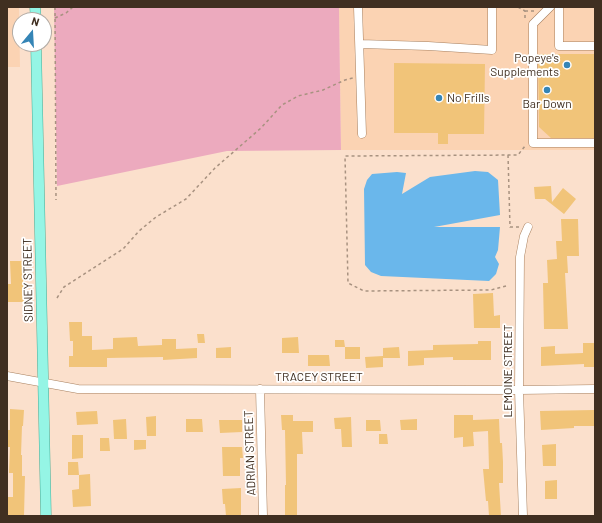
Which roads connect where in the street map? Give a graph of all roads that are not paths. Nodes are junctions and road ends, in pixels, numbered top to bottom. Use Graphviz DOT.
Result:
graph roads {
  1 [pos="358,7"];
  2 [pos="492,7"];
  3 [pos="550,7"];
  4 [pos="559,7"];
  5 [pos="360,44"];
  6 [pos="595,46"];
  7 [pos="36,52"];
  8 [pos="362,134"];
  9 [pos="595,143"];
  10 [pos="528,227"];
  11 [pos="7,376"];
  12 [pos="44,382"];
  13 [pos="260,389"];
  14 [pos="595,389"];
  15 [pos="519,390"];
  16 [pos="46,516"];
  17 [pos="263,516"];
  18 [pos="523,516"];
  1 -- 5 [label="street"];
  2 -- 5 [label="street"];
  3 -- 9 [label="street"];
  4 -- 6 [label="street"];
  5 -- 8 [label="street"];
  7 -- 12 [label="main road, SIDNEY STREET"];
  10 -- 15 [label="street, LEMOINE STREET"];
  11 -- 12 [label="street, TRACEY STREET"];
  12 -- 13 [label="street, TRACEY STREET"];
  12 -- 16 [label="main road, SIDNEY STREET"];
  13 -- 15 [label="street, TRACEY STREET"];
  13 -- 17 [label="street, ADRIAN STREET"];
  14 -- 15 [label="street, TRACEY STREET"];
  15 -- 18 [label="street, LEMOINE STREET"];
}
